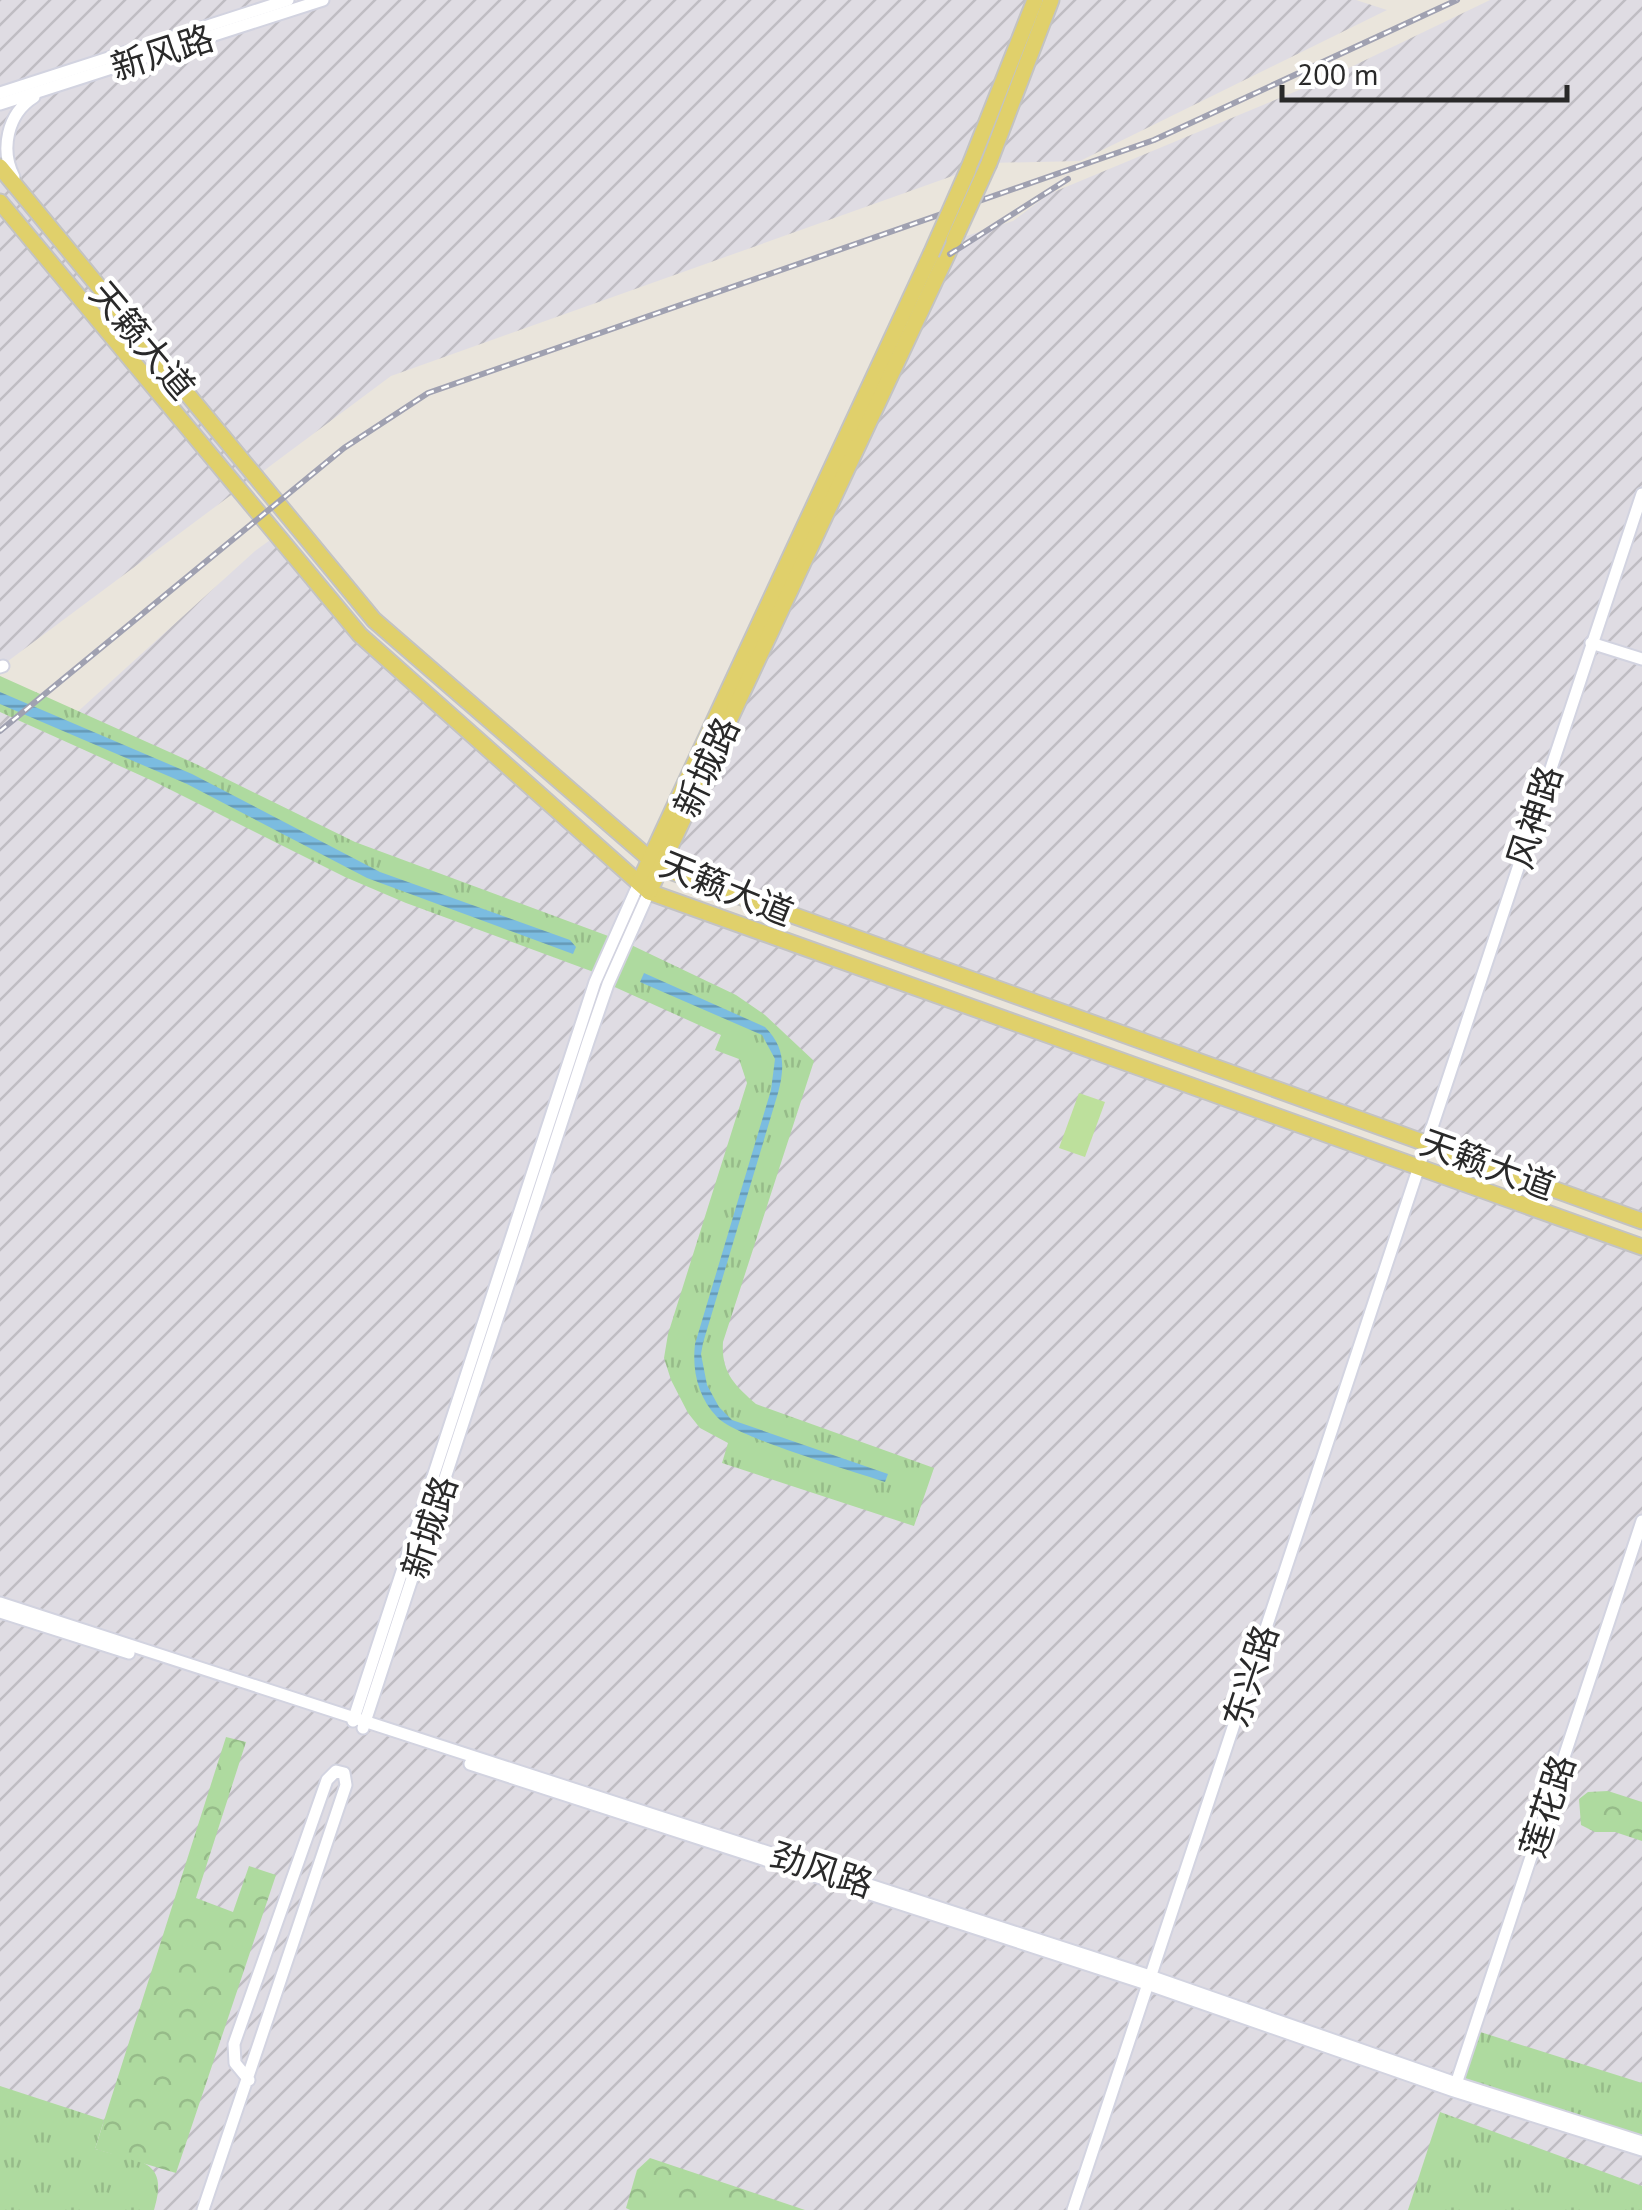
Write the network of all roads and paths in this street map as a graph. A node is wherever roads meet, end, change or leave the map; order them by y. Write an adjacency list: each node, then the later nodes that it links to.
1 (288, 0): 6 (street, 新风路)
2 (324, 0): 5 (street, 新风路)
3 (1035, 0): 14 (main road, 新城路, bridge)
4 (1051, 0): 14 (main road, 新城路, bridge)
5 (46, 90): 7 (street, 新风路); 9 (street)
6 (0, 92)
7 (0, 104)
8 (0, 167): 9 (main road, 天籁大道)
9 (22, 194): 14 (main road, 天籁大道)
10 (0, 202): 15 (main road, 天籁大道)
11 (1642, 494): 12 (street, 风神路)
12 (1592, 643): 13 (street); 16 (street, 风神路)
13 (1642, 659)
14 (654, 863): 15 (main road, 新城路); 16 (main road, 天籁大道)
15 (644, 888): 17 (main road, 天籁大道); 23 (street, 新城路)
16 (1427, 1142): 17 (street, 东兴路); 18 (main road, 天籁大道)
17 (1417, 1165): 19 (main road, 天籁大道); 24 (street, 东兴路)
18 (1642, 1221)
19 (1642, 1247)
20 (1642, 1521): 26 (street, 莲花路)
21 (0, 1603): 23 (street, 劲风路)
22 (0, 1612): 23 (street, 劲风路)
23 (359, 1723): 24 (street, 劲风路)
24 (1148, 1980): 26 (street, 劲风路); 30 (street, 东兴路)
25 (249, 2080): 25 (street); 29 (street)
26 (1455, 2087): 27 (street, 劲风路); 28 (street, 劲风路)
27 (1642, 2142)
28 (1642, 2150)
29 (203, 2210)
30 (1074, 2210)

